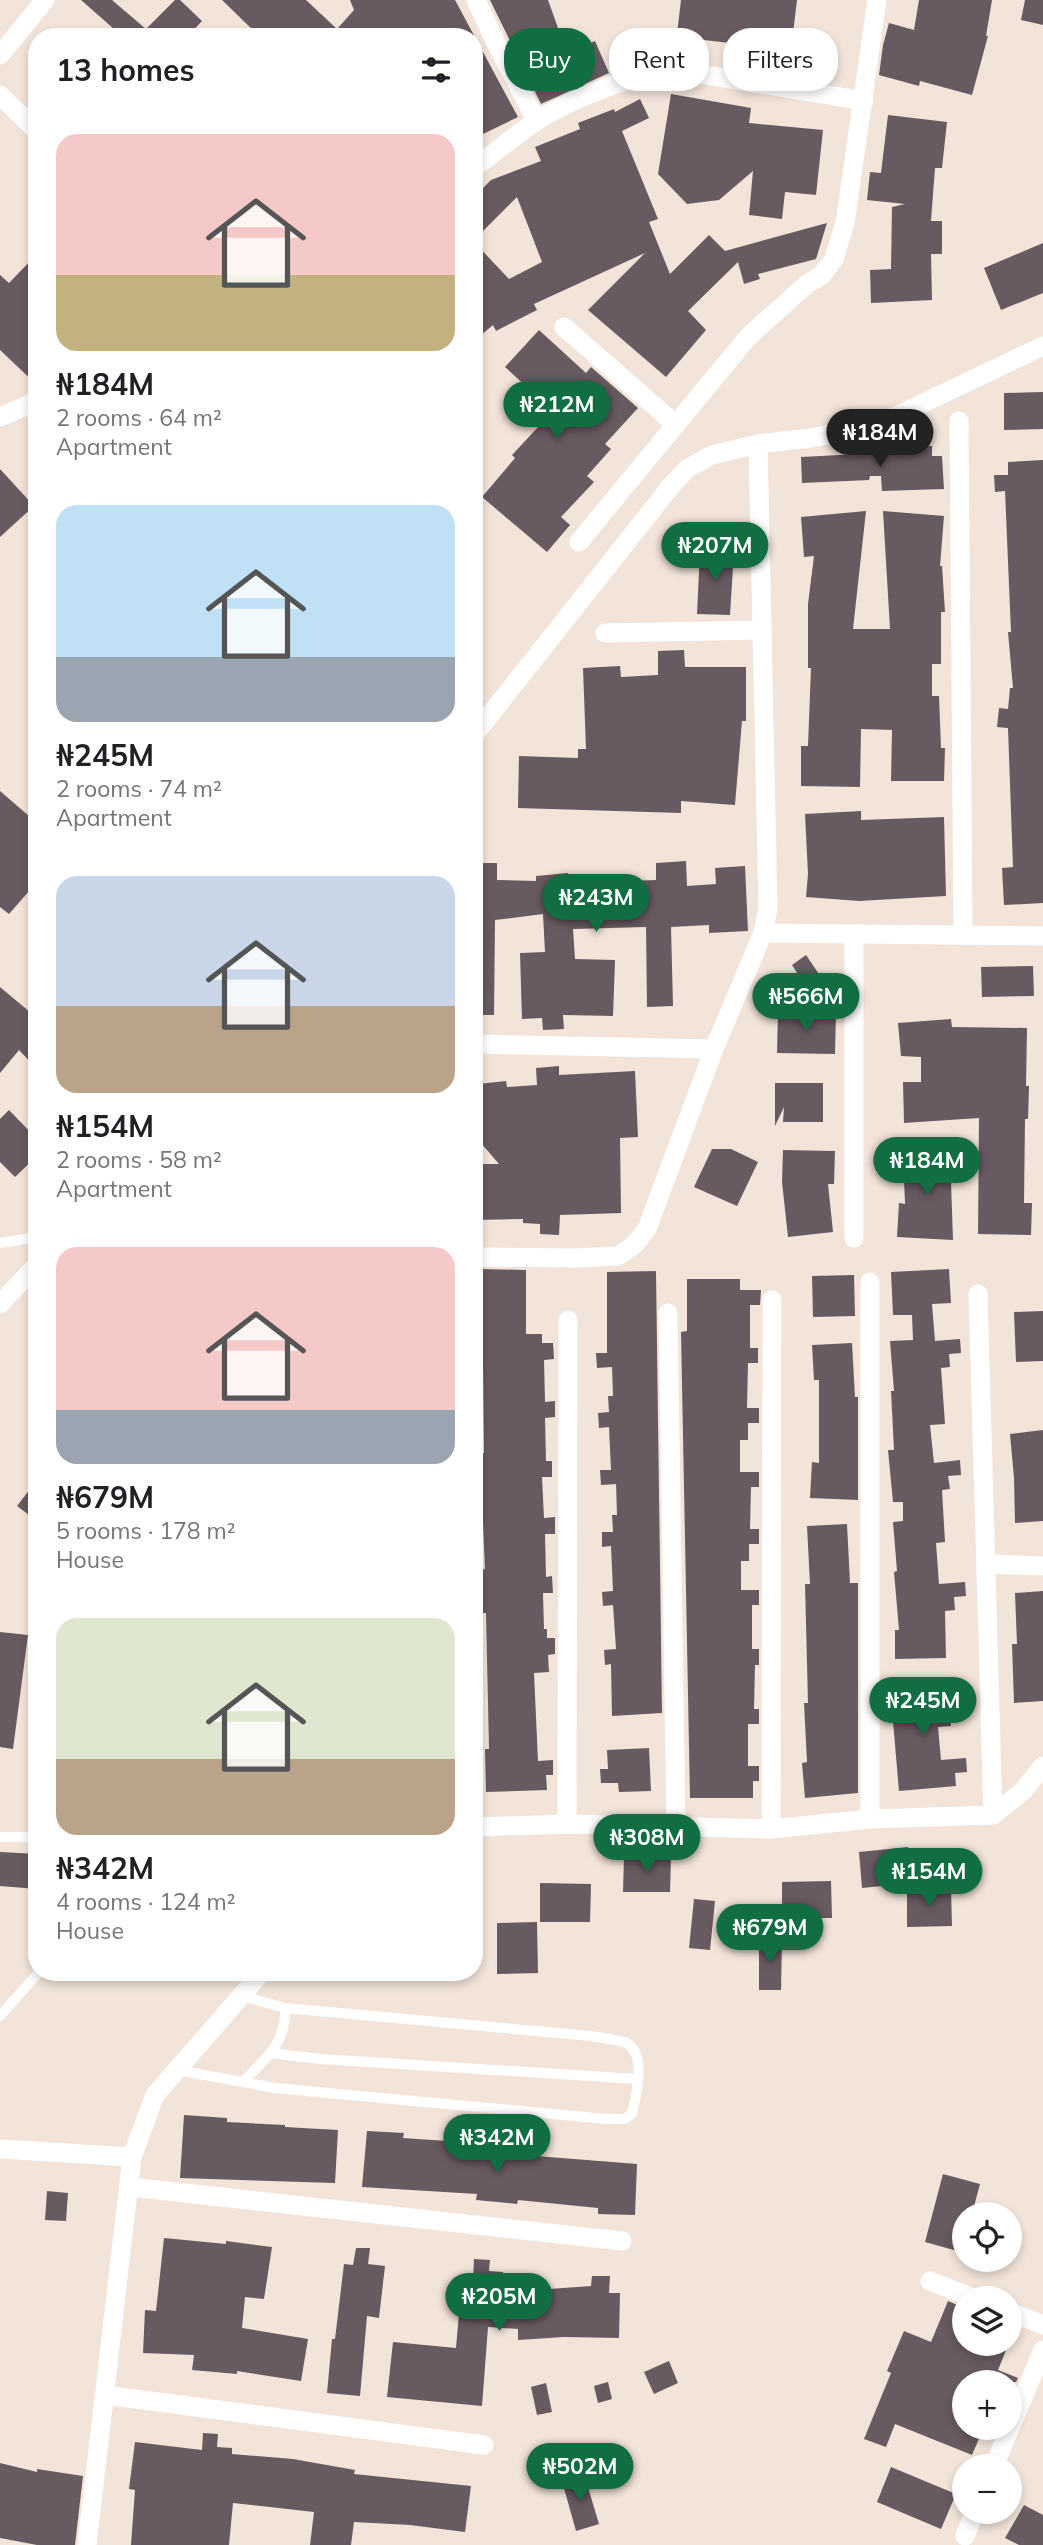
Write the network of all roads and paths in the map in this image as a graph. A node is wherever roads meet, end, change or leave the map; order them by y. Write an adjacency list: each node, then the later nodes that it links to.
1 (46, 0): 4 (street)
2 (476, 0): 7 (street)
3 (877, 0): 6 (street)
4 (0, 55)
5 (0, 95): 8 (street)
6 (864, 101): 7 (street); 15 (street)
7 (536, 120): 9 (street)
8 (28, 122)
9 (483, 161)
10 (564, 327): 15 (street)
11 (1043, 346): 16 (street)
12 (28, 405): 13 (street)
13 (0, 417)
14 (959, 421): 23 (street)
15 (675, 424): 17 (street)
16 (758, 444): 18 (street); 20 (street)
17 (579, 542)
18 (762, 630): 19 (street); 21 (street)
19 (605, 633)
20 (483, 724)
21 (763, 933): 22 (street); 26 (street)
22 (854, 934): 23 (street); 28 (street)
23 (963, 935): 24 (street)
24 (1043, 936)
25 (483, 1044): 26 (street)
26 (714, 1049): 30 (street)
27 (28, 1238): 29 (lane)
28 (854, 1238)
29 (0, 1243)
30 (483, 1257)
31 (28, 1274): 35 (street)
32 (870, 1282): 42 (street)
33 (978, 1294): 38 (street)
34 (772, 1300): 46 (street)
35 (0, 1304)
36 (668, 1313): 44 (street)
37 (568, 1320): 43 (street)
38 (986, 1563): 39 (street); 41 (street)
39 (1043, 1566)
40 (1043, 1766): 41 (street)
41 (993, 1815): 42 (street)
42 (870, 1819): 46 (street)
43 (567, 1824): 44 (street); 45 (street)
44 (676, 1826): 46 (street)
45 (483, 1827)
46 (771, 1829)
47 (0, 1837): 48 (lane)
48 (28, 1837)
49 (30, 1981): 53 (lane)
50 (254, 1981): 51 (street)
51 (242, 1996): 52 (lane); 55 (street)
52 (285, 2008): 54 (lane); 56 (lane)
53 (0, 2017)
54 (270, 2053): 56 (lane); 57 (lane)
55 (176, 2069): 57 (lane); 59 (street)
56 (637, 2079): 57 (lane)
57 (243, 2082)
58 (0, 2149): 59 (street)
59 (132, 2158): 60 (street)
60 (130, 2187): 61 (street); 67 (street)
61 (622, 2241)
62 (930, 2281): 63 (street)
63 (952, 2290)
64 (1022, 2317): 65 (street)
65 (1043, 2325)
66 (1043, 2350): 69 (street)
67 (105, 2395): 68 (street); 72 (street)
68 (484, 2445)
69 (999, 2454)
70 (970, 2524): 71 (street)
71 (965, 2536)
72 (87, 2545)

